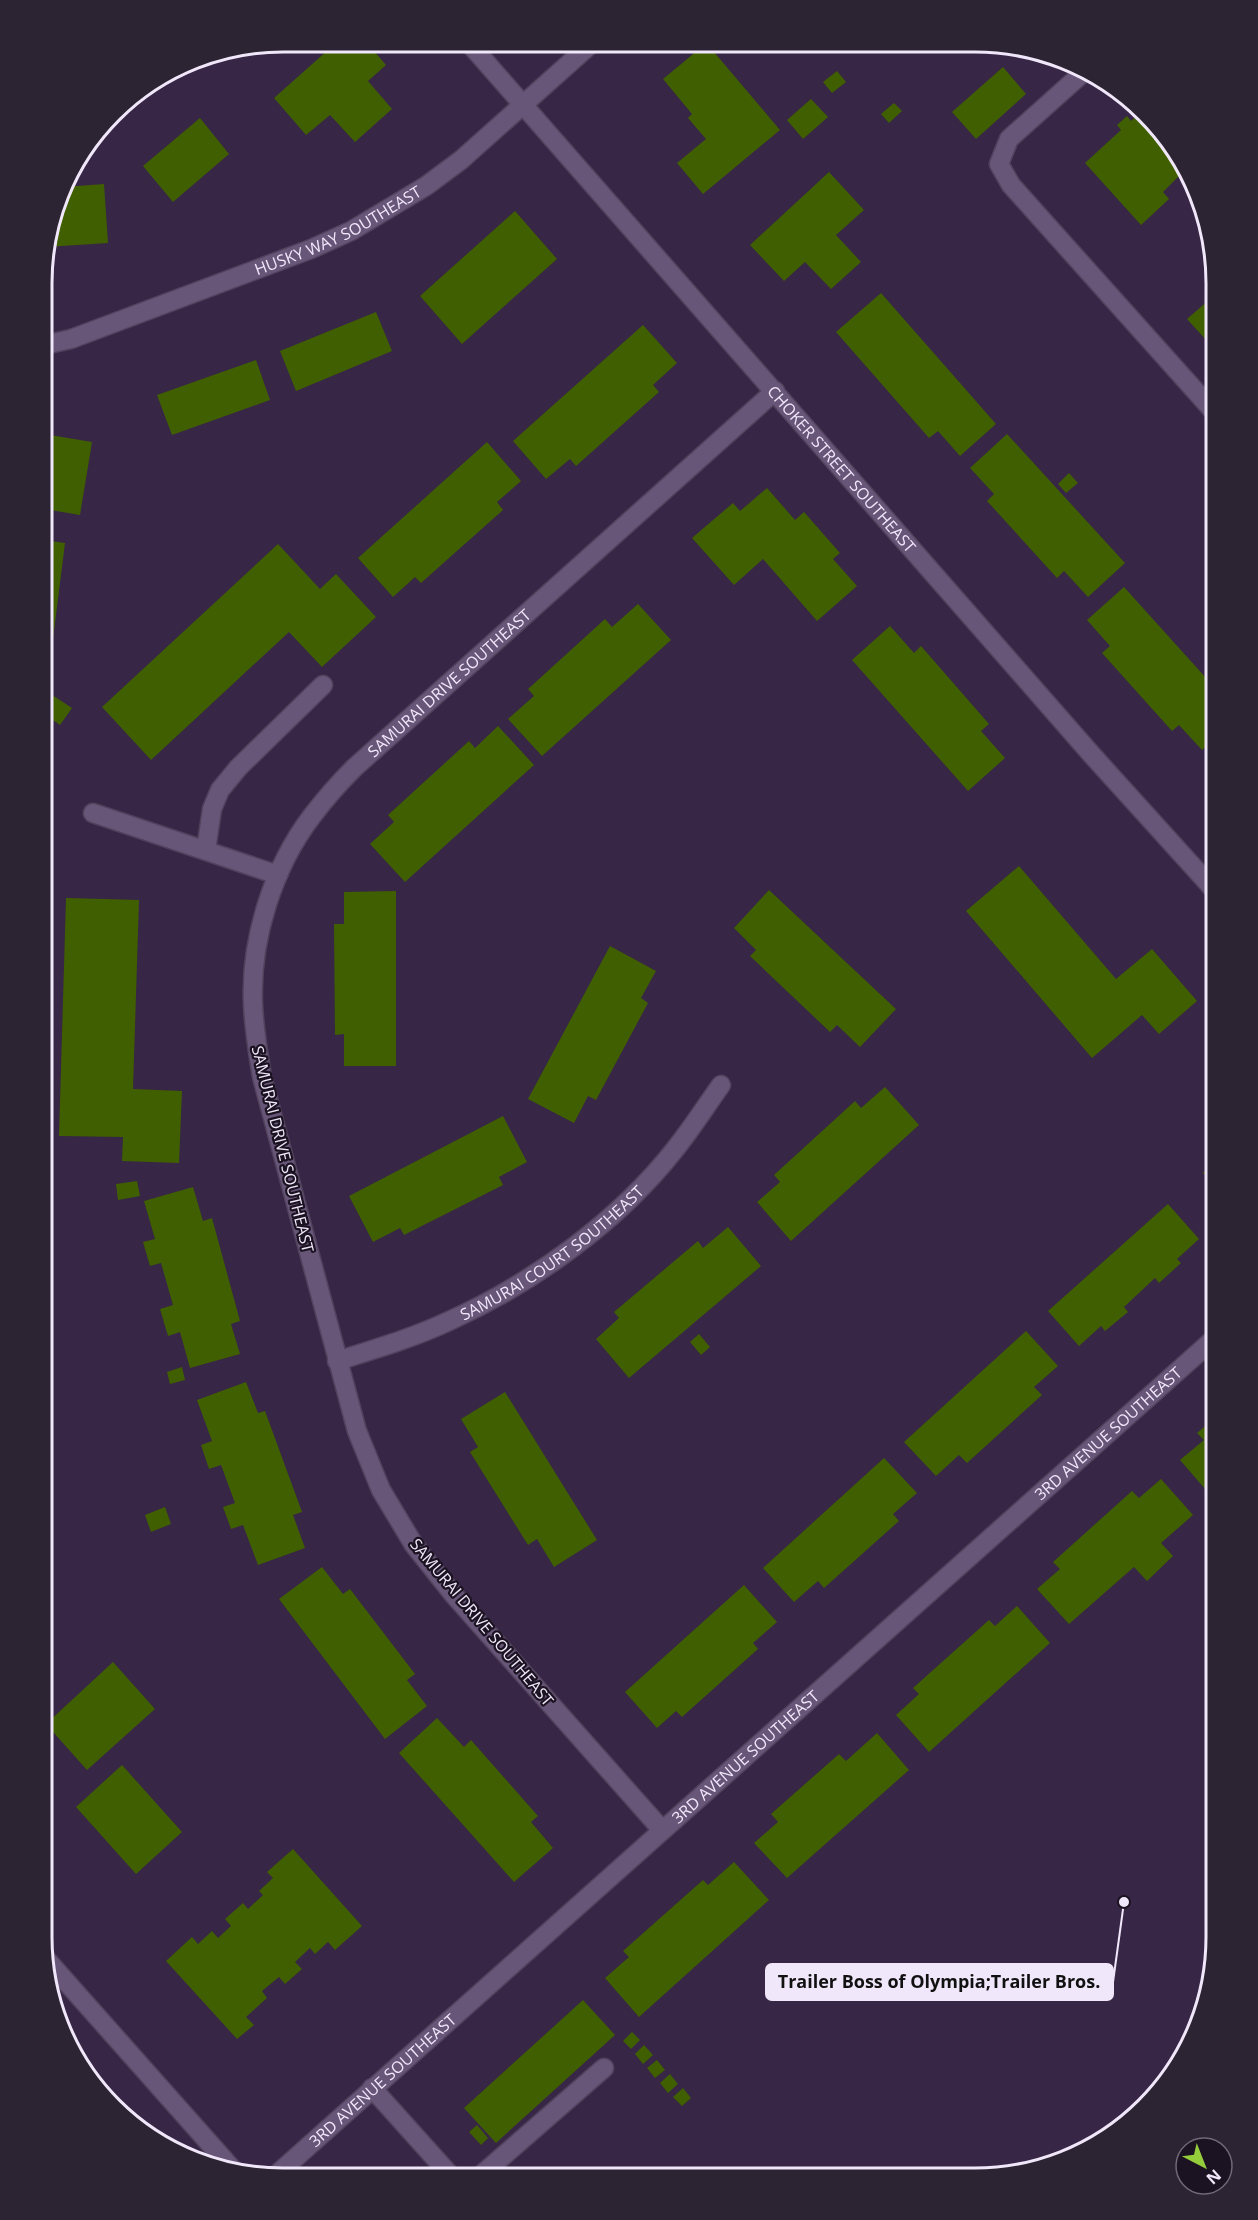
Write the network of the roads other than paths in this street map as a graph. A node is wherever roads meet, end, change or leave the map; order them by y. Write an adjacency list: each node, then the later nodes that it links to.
1 (477, 52): 4 (street, CHOKER STREET SOUTHEAST)
2 (582, 52): 4 (street, HUSKY WAY SOUTHEAST)
3 (1078, 77): 7 (street)
4 (524, 104): 5 (street, HUSKY WAY SOUTHEAST); 6 (street, CHOKER STREET SOUTHEAST)
5 (52, 343)
6 (775, 391): 11 (street, SAMURAI DRIVE SOUTHEAST); 12 (street, CHOKER STREET SOUTHEAST)
7 (1206, 403)
8 (323, 685): 10 (street)
9 (93, 813): 10 (street)
10 (206, 850): 11 (street)
11 (278, 875): 15 (street, SAMURAI DRIVE SOUTHEAST)
12 (1206, 881)
13 (721, 1085): 15 (street, SAMURAI COURT SOUTHEAST)
14 (1206, 1346): 16 (street, 3RD AVENUE SOUTHEAST)
15 (337, 1361): 16 (street, SAMURAI DRIVE SOUTHEAST)
16 (662, 1830): 19 (street, 3RD AVENUE SOUTHEAST)
17 (54, 1968): 20 (street)
18 (604, 2068): 23 (street)
19 (372, 2088): 21 (street, 3RD AVENUE SOUTHEAST); 22 (street)
20 (225, 2160)
21 (283, 2168)
22 (443, 2168)
23 (488, 2168)

